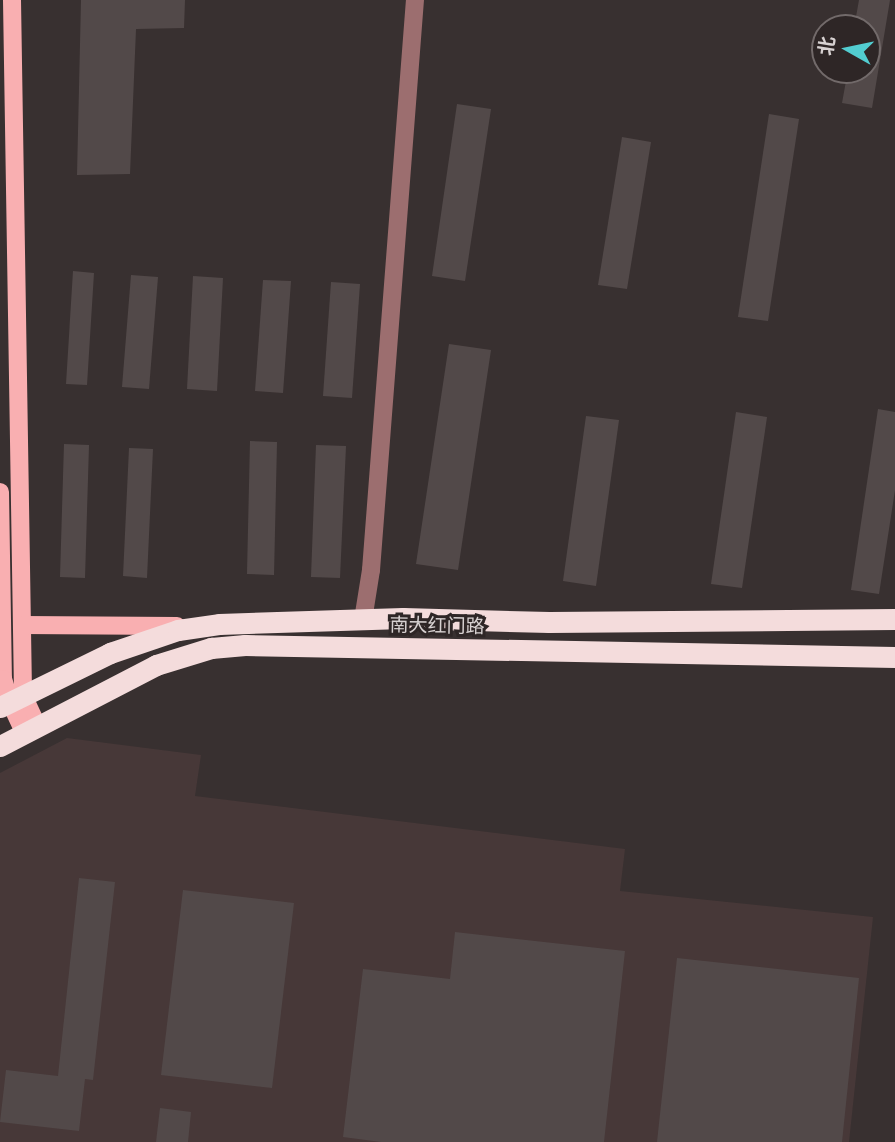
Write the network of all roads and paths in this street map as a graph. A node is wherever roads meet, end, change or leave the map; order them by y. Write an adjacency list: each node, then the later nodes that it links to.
1 (12, 0): 7 (main road)
2 (415, 0): 5 (street)
3 (0, 492): 9 (main road)
4 (895, 619): 5 (highway, 南大红门路)
5 (363, 620): 6 (highway, 南大红门路)
6 (219, 624): 7 (main road); 9 (highway, 南大红门路)
7 (22, 625): 9 (main road)
8 (895, 657): 10 (highway, 南大红门路)
9 (11, 701): 10 (main road)
10 (32, 730): 11 (highway, 南大红门路)
11 (0, 746)

